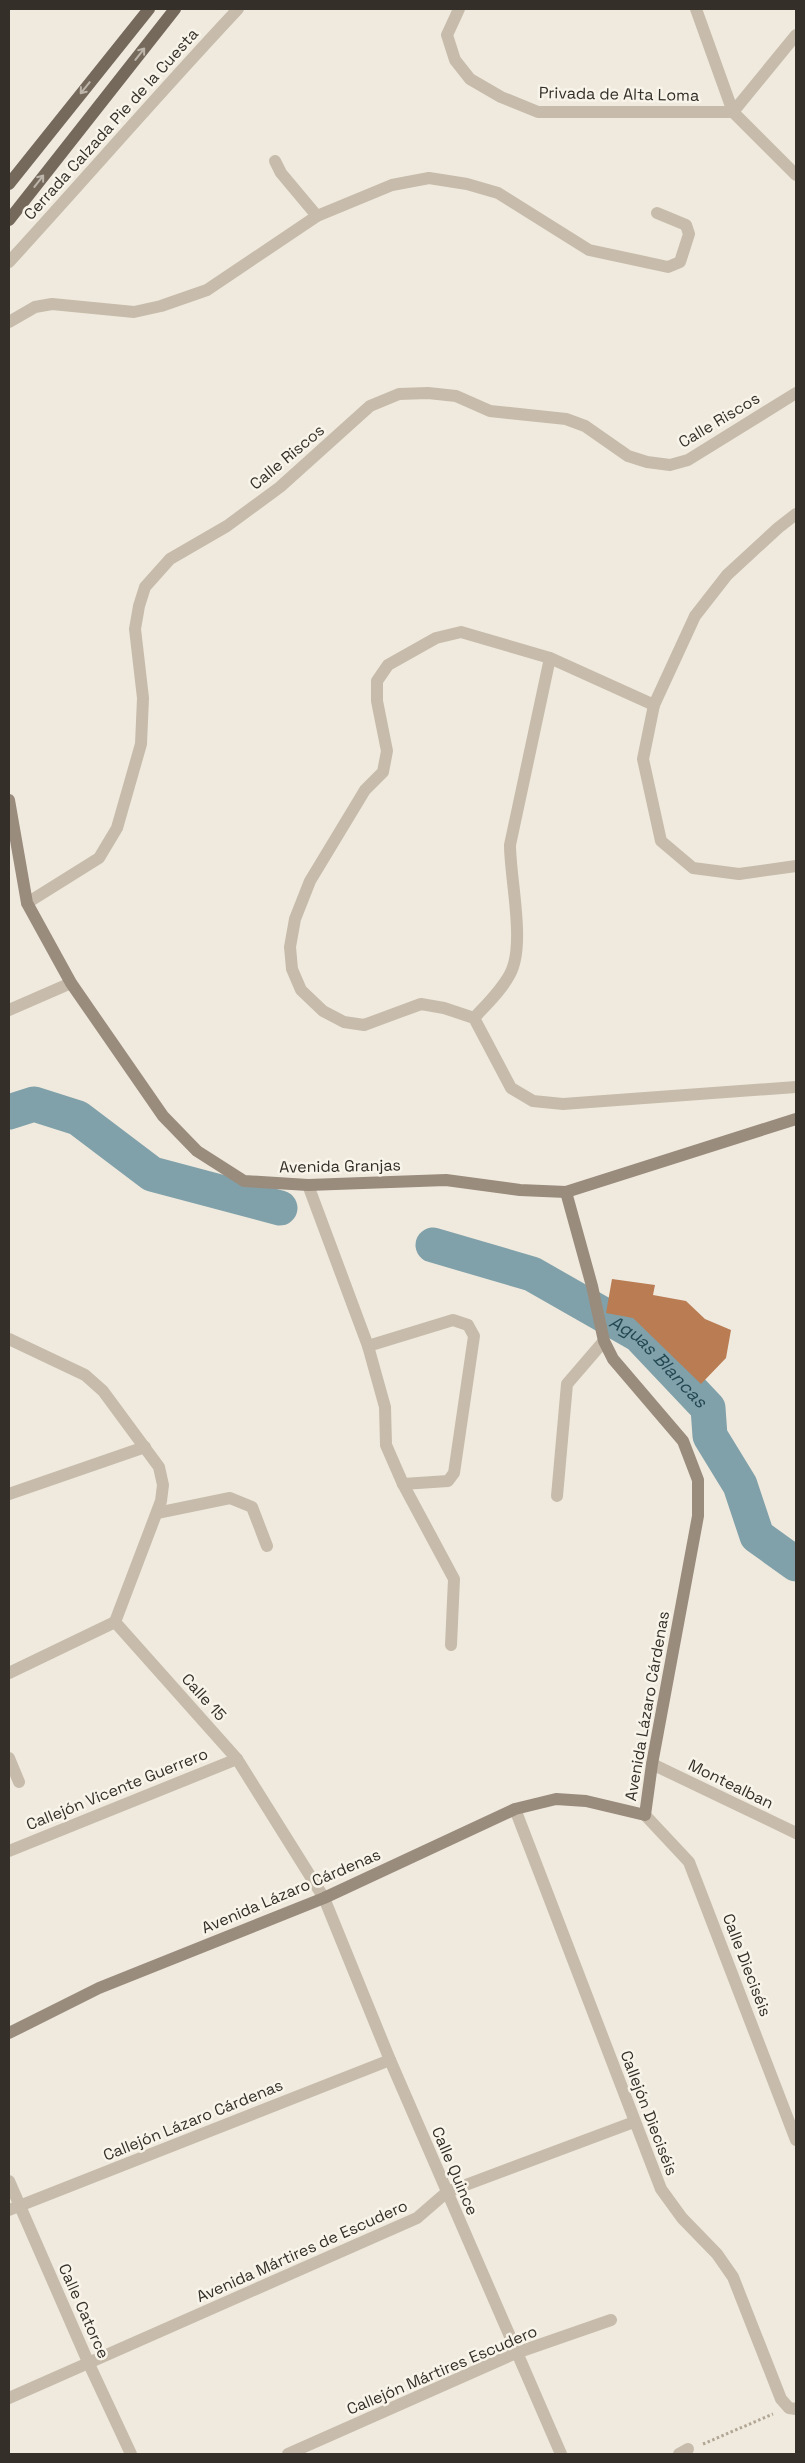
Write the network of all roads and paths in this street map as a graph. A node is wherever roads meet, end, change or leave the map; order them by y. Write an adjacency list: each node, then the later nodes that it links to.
1 (149, 9): 10 (main road, one-way to 10)
2 (175, 9): 13 (main road, one-way to 2)
3 (238, 9): 14 (street, Cerrada Calzada Pie de la Cuesta)
4 (459, 9): 7 (street, Privada de Alta Loma)
5 (696, 9): 7 (street, Privada de Alta Loma)
6 (796, 35): 7 (street)
7 (733, 112): 9 (street, Privada de Alta Loma)
8 (274, 161): 12 (street)
9 (796, 175)
10 (9, 184)
11 (657, 213): 12 (street)
12 (317, 216): 15 (street)
13 (9, 220)
14 (9, 262)
15 (9, 322)
16 (796, 393): 22 (street, Calle Riscos)
17 (796, 514): 19 (street)
18 (550, 658): 19 (street); 25 (street); 25 (street)
19 (654, 705): 21 (street)
20 (9, 800): 22 (main road, Avenida Granjas)
21 (796, 866)
22 (27, 903): 23 (main road, Avenida Granjas)
23 (71, 983): 24 (street); 28 (main road, Avenida Granjas)
24 (9, 1010)
25 (474, 1018): 26 (street)
26 (796, 1087)
27 (796, 1119): 29 (main road, Avenida Granjas)
28 (308, 1185): 29 (main road, Avenida Granjas); 32 (street)
29 (566, 1192): 31 (main road, Avenida Lázaro Cárdenas)
30 (9, 1339): 33 (street)
31 (604, 1341): 36 (street); 44 (main road, Avenida Lázaro Cárdenas)
32 (368, 1346): 34 (street); 34 (street)
33 (146, 1447): 35 (street); 37 (street)
34 (403, 1484): 40 (street)
35 (9, 1494)
36 (557, 1496)
37 (157, 1513): 38 (street); 39 (street)
38 (267, 1546)
39 (115, 1622): 41 (street); 43 (street, Calle 15)
40 (451, 1645)
41 (9, 1674)
42 (9, 1758): 45 (street)
43 (237, 1759): 49 (street, Callejón Vicente Guerrero); 50 (street, Calle 15)
44 (652, 1764): 47 (main road, Avenida Lázaro Cárdenas); 48 (street, Montealban)
45 (19, 1782)
46 (516, 1809): 47 (main road, Avenida Lázaro Cárdenas); 50 (main road, Avenida Lázaro Cárdenas); 53 (street, Callejón Dieciséis)
47 (645, 1816): 54 (street, Calle Dieciséis)
48 (796, 1834)
49 (9, 1851)
50 (324, 1898): 51 (main road, Avenida Lázaro Cárdenas); 52 (street, Calle Quince)
51 (9, 2033)
52 (390, 2060): 56 (street, Calle Quince); 57 (street, Callejón Lázaro Cárdenas)
53 (634, 2122): 56 (street, Avenida Mártires de Escudero); 62 (street, Callejón Dieciséis)
54 (796, 2140)
55 (9, 2180): 57 (street, Calle Catorce)
56 (447, 2192): 59 (street, Calle Quince); 60 (street, Avenida Mártires de Escudero)
57 (14, 2208): 60 (street, Calle Catorce)
58 (611, 2320): 59 (street, Callejón Mártires Escudero)
59 (516, 2353): 65 (street, Callejón Mártires Escudero); 66 (street, Calle Quince)
60 (89, 2364): 61 (street, Avenida Mártires de Escudero); 64 (street, Calle Catorce)
61 (9, 2398)
62 (792, 2408): 63 (path)
63 (684, 2452)
64 (131, 2454)
65 (288, 2454)
66 (561, 2454)

